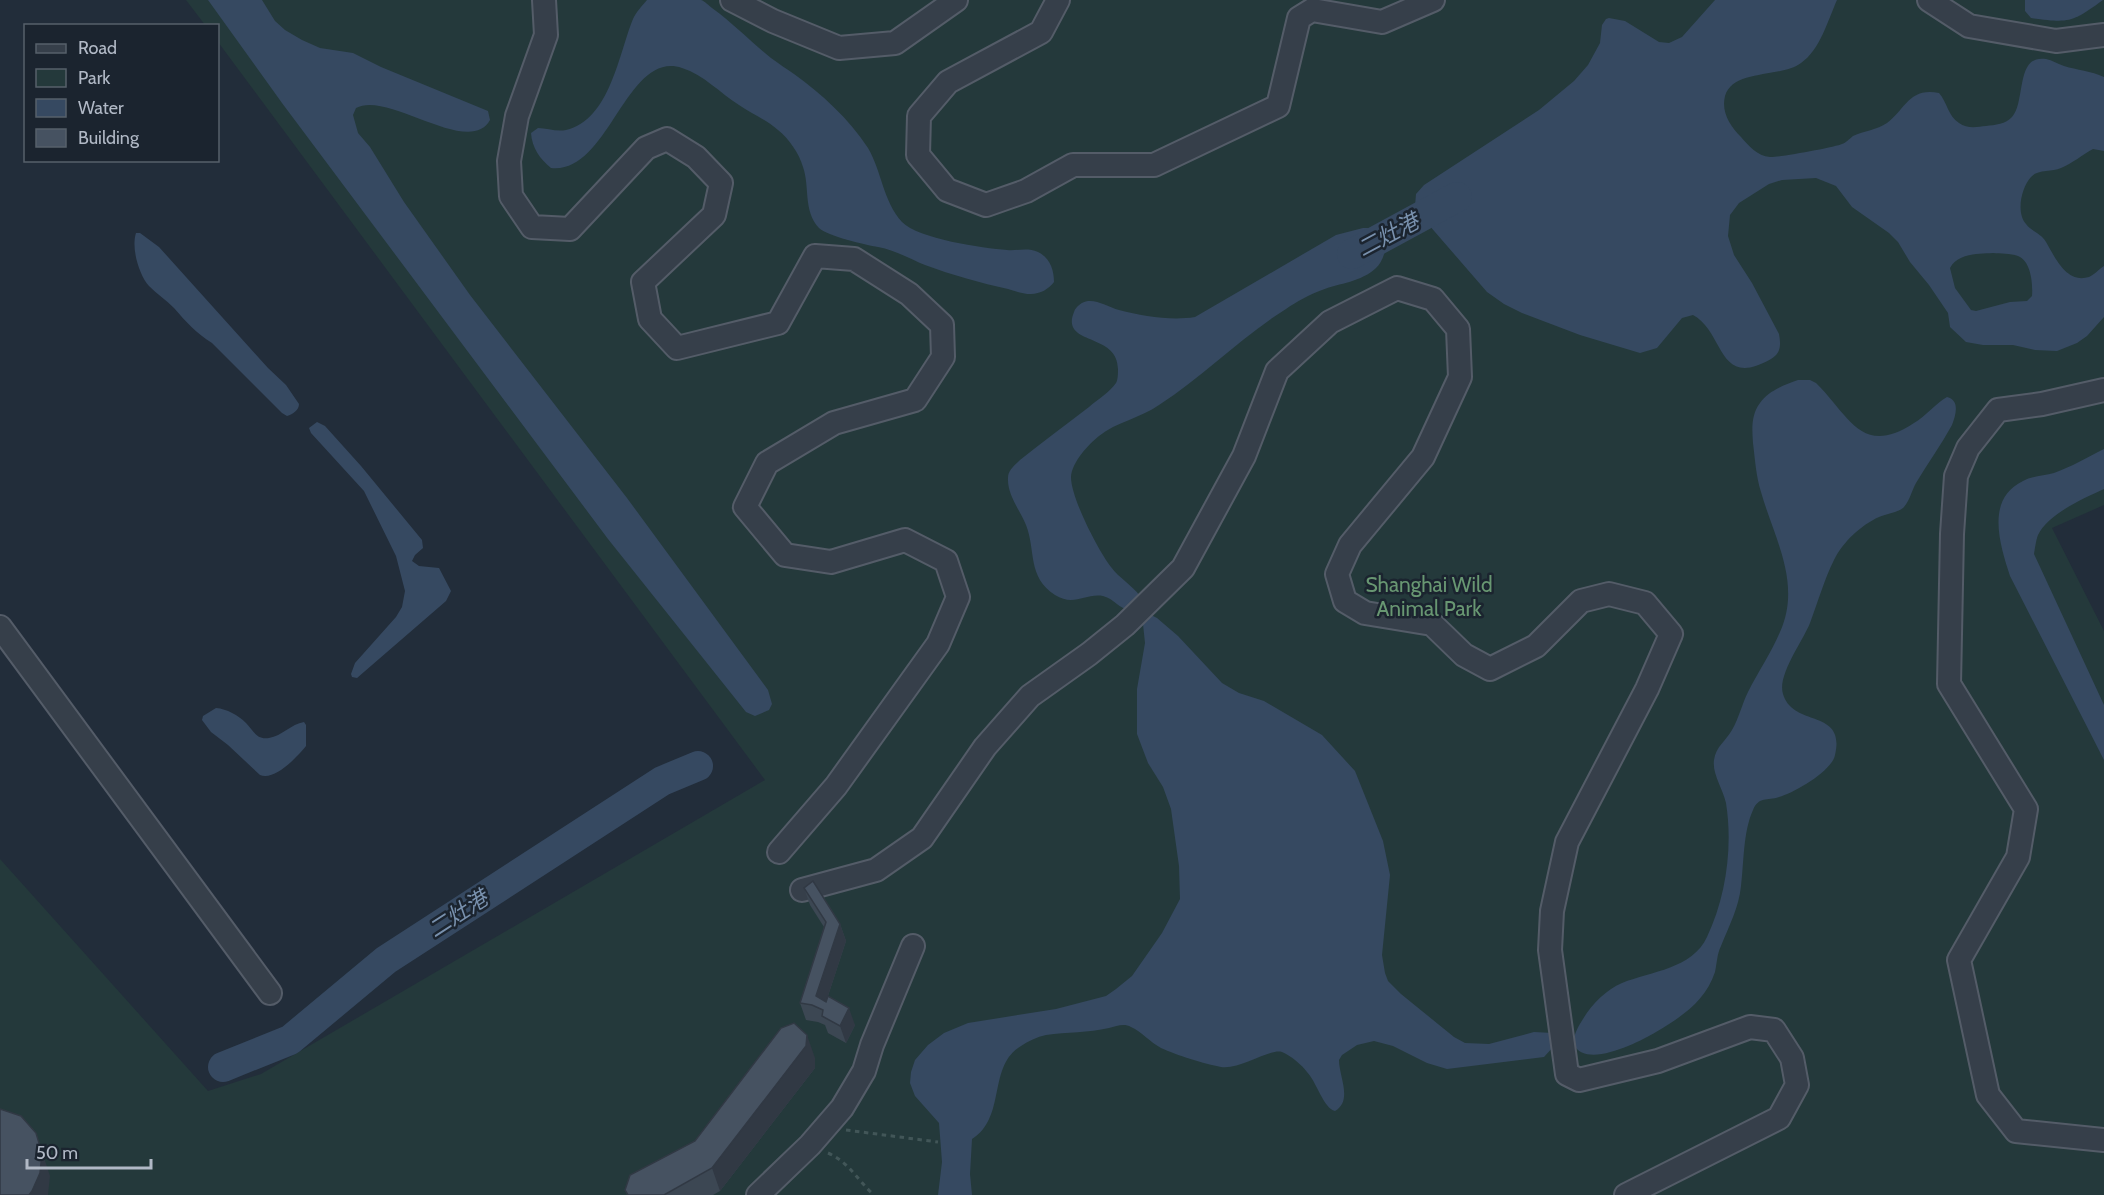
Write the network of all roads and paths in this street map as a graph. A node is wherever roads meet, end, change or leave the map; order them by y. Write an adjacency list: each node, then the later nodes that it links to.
1 (544, 0): 10 (street)
2 (732, 0): 3 (street)
3 (956, 0)
4 (1058, 0): 5 (street)
5 (1433, 0)
6 (1929, 0): 7 (street)
7 (2104, 35)
8 (2104, 390): 15 (street)
9 (0, 627): 13 (street)
10 (779, 852)
11 (802, 890): 20 (street)
12 (913, 946): 14 (street)
13 (270, 993)
14 (827, 1126): 16 (path); 17 (street)
15 (2104, 1140)
16 (938, 1142)
17 (810, 1145): 18 (street); 19 (path)
18 (758, 1195)
19 (874, 1195)
20 (1626, 1195)

